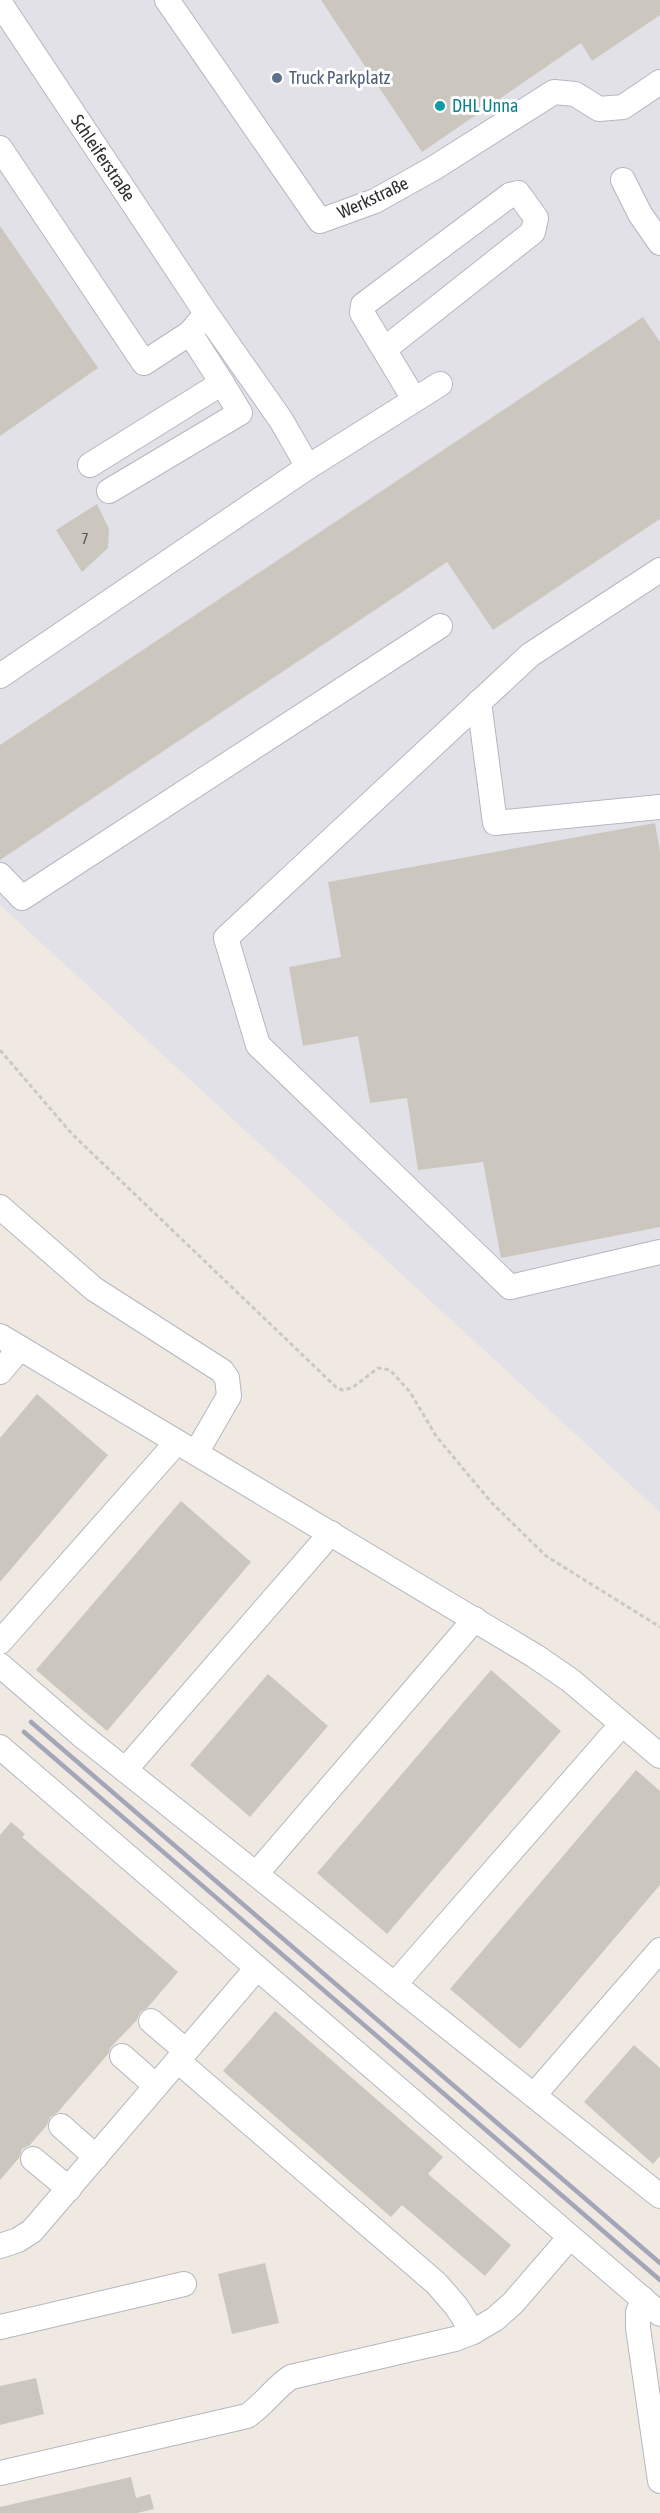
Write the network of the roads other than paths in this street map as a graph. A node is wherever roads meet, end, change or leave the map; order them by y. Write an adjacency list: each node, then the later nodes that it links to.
1 (167, 0): 3 (street, Werkstraße)
2 (0, 3): 7 (street, Schleiferstraße)
3 (660, 82)
4 (0, 148): 8 (street)
5 (623, 180): 6 (street)
6 (660, 243)
7 (206, 313): 8 (street); 14 (street, Schleiferstraße)
8 (190, 333): 10 (street)
9 (382, 346): 9 (street); 12 (street)
10 (222, 383): 13 (street); 15 (street)
11 (440, 384): 12 (street)
12 (414, 399): 14 (street)
13 (90, 465)
14 (308, 467): 18 (street)
15 (109, 491)
16 (660, 570): 19 (street)
17 (440, 626): 21 (street)
18 (3, 667)
19 (479, 702): 20 (street); 23 (street)
20 (660, 807)
21 (0, 875)
22 (0, 1207): 26 (street)
23 (660, 1252)
24 (10, 1342): 25 (street); 26 (street)
25 (0, 1372)
26 (187, 1447): 27 (street); 29 (street)
27 (331, 1533): 28 (street); 34 (street)
28 (475, 1619): 31 (street); 35 (street)
29 (0, 1642)
30 (0, 1665): 34 (street)
31 (622, 1724): 32 (street); 38 (street)
32 (660, 1756)
33 (5, 1761): 37 (street)
34 (125, 1770): 35 (street)
35 (256, 1874): 38 (street)
36 (660, 1950): 43 (street)
37 (257, 1968): 41 (street); 49 (street)
38 (395, 1984): 43 (street)
39 (150, 2021): 41 (street)
40 (122, 2056): 42 (street)
41 (182, 2056): 42 (street); 54 (street)
42 (156, 2086): 45 (street)
43 (534, 2095): 48 (street)
44 (61, 2126): 45 (street)
45 (96, 2157): 47 (street)
46 (33, 2159): 47 (street)
47 (69, 2189): 50 (street)
48 (660, 2196)
49 (570, 2237): 52 (street); 54 (street)
50 (0, 2246)
51 (184, 2284): 53 (street)
52 (652, 2306): 56 (street)
53 (0, 2327)
54 (473, 2331): 55 (street)
55 (0, 2473)
56 (660, 2481)

